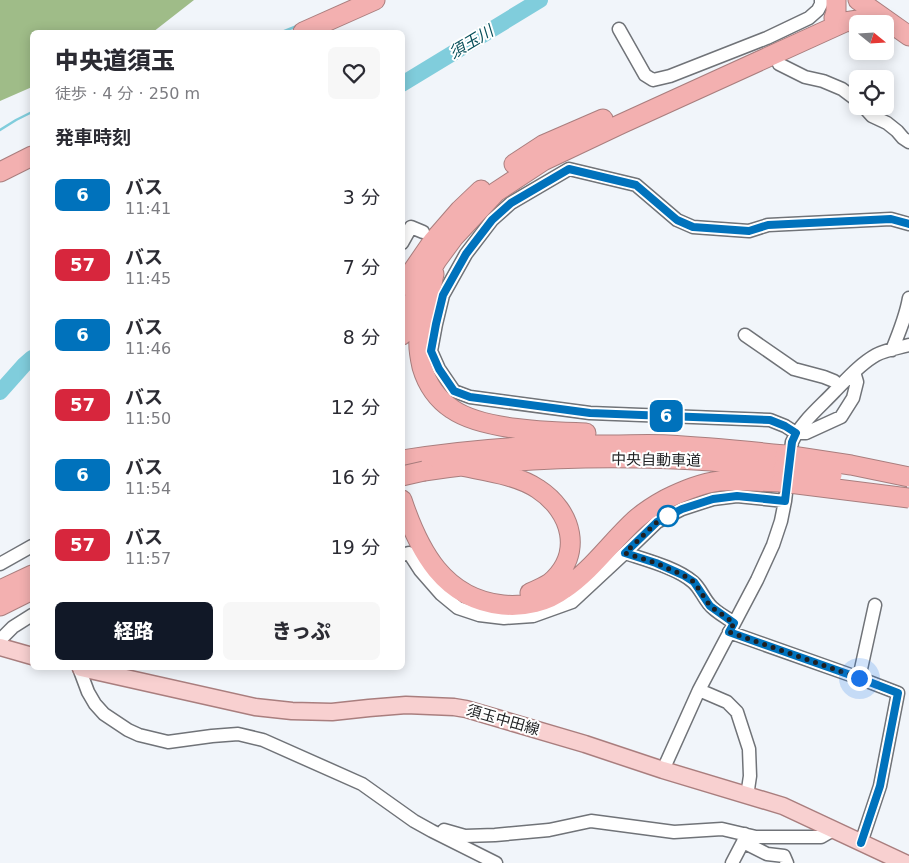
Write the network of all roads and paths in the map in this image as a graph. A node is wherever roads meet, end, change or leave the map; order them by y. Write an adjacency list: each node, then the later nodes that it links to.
1 (375, 0): 6 (highway)
2 (821, 0): 7 (street)
3 (845, 9): 4 (highway); 12 (highway)
4 (863, 15)
5 (894, 28): 8 (highway)
6 (308, 30)
7 (619, 30)
8 (909, 36)
9 (779, 64): 10 (street)
10 (849, 95)
11 (871, 115): 13 (street)
12 (619, 118): 19 (highway); 20 (highway)
13 (909, 142)
14 (30, 157): 15 (highway)
15 (0, 172)
16 (909, 224): 28 (street)
17 (423, 232): 18 (street)
18 (405, 238)
19 (437, 260): 22 (highway); 29 (highway)
20 (406, 280)
21 (909, 298): 25 (street)
22 (405, 326)
23 (745, 335): 27 (street)
24 (909, 345): 25 (street)
25 (892, 350): 26 (street)
26 (854, 372): 27 (street); 28 (street)
27 (840, 386): 28 (street)
28 (796, 433): 38 (street)
29 (666, 445): 30 (highway, 中央自動車道); 32 (highway, 中央自動車道)
30 (416, 463): 31 (highway, 中央自動車道); 33 (highway, 中央自動車道, bridge)
31 (462, 466): 32 (highway, 中央自動車道); 34 (highway)
32 (783, 469): 35 (highway, 中央自動車道, bridge); 36 (highway, 中央自動車道, bridge); 37 (highway, bridge); 39 (highway)
33 (405, 473)
34 (405, 476)
35 (909, 476)
36 (909, 489)
37 (909, 498)
38 (785, 501): 41 (street); 50 (street)
39 (405, 508)
40 (30, 547): 43 (street)
41 (625, 553): 42 (street); 50 (street)
42 (405, 554)
43 (0, 564)
44 (30, 574): 45 (highway)
45 (3, 588)
46 (30, 591): 48 (highway)
47 (875, 605): 56 (street)
48 (0, 606)
49 (30, 616): 51 (street)
50 (731, 628): 56 (street); 57 (street)
51 (0, 640)
52 (0, 647): 53 (main road)
53 (30, 655)
54 (81, 670): 61 (street)
55 (89, 670): 58 (main road, 須玉中田線)
56 (859, 678): 63 (street)
57 (699, 690): 58 (street); 59 (street)
58 (663, 770): 59 (main road, 須玉中田線)
59 (747, 796): 60 (main road, 須玉中田線)
60 (833, 830): 62 (street); 63 (main road, 須玉中田線)
61 (432, 831): 62 (street); 64 (street)
62 (744, 838): 65 (street); 66 (street)
63 (861, 843): 67 (main road, 須玉中田線)
64 (496, 863)
65 (732, 863)
66 (787, 863)
67 (905, 863)

